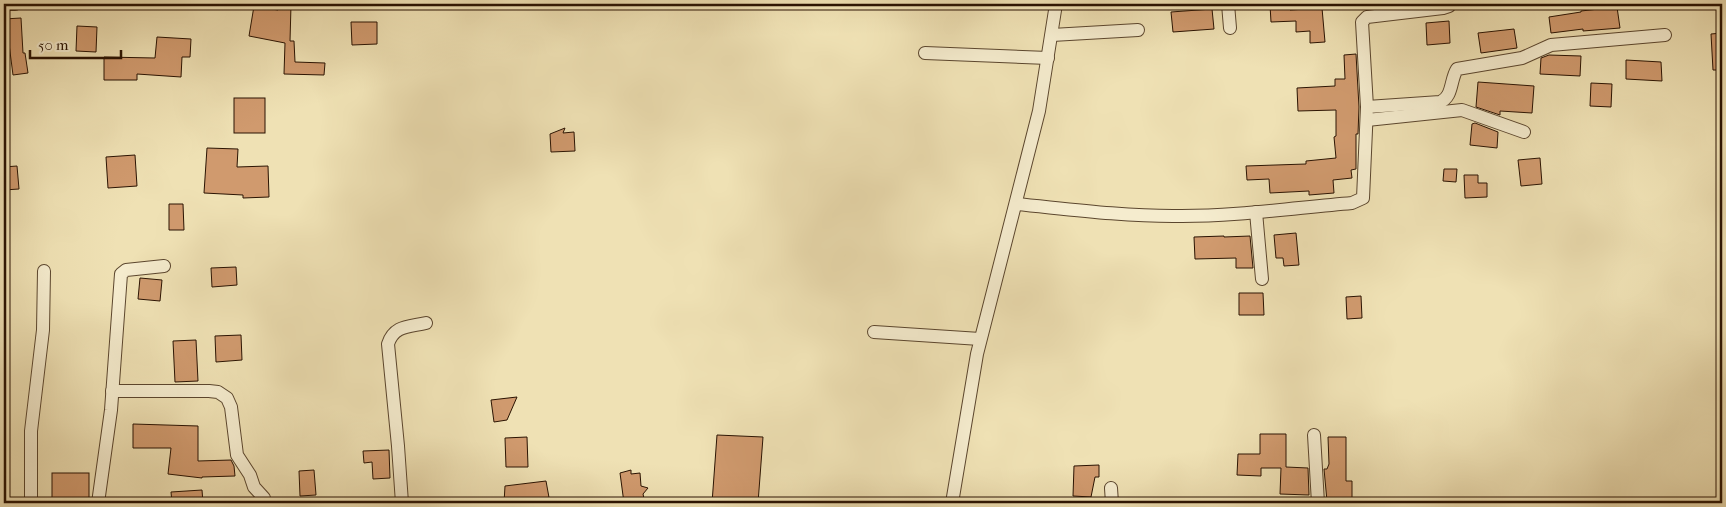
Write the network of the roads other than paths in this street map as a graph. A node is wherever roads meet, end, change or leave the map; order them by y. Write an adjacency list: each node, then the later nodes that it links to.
1 (4, 4): 2 (street)
2 (15, 4)
3 (1056, 4): 8 (street)
4 (1228, 4): 6 (street)
5 (1449, 4): 12 (street)
6 (1230, 28)
7 (1138, 30): 8 (street)
8 (1052, 36): 11 (street)
9 (1665, 36): 12 (street)
10 (925, 53): 11 (street)
11 (1048, 58): 14 (street)
12 (1367, 113): 13 (street); 15 (street)
13 (1524, 132)
14 (1016, 204): 15 (street); 21 (street)
15 (1256, 212): 18 (street)
16 (164, 266): 22 (street)
17 (44, 271): 26 (street)
18 (1262, 278)
19 (426, 322): 28 (street)
20 (874, 332): 21 (street)
21 (980, 339): 29 (street)
22 (112, 390): 25 (street); 27 (street)
23 (1314, 435): 31 (street)
24 (1111, 488): 30 (street)
25 (264, 498)
26 (31, 503)
27 (98, 503)
28 (402, 503)
29 (952, 503)
30 (1112, 503)
31 (1318, 503)

